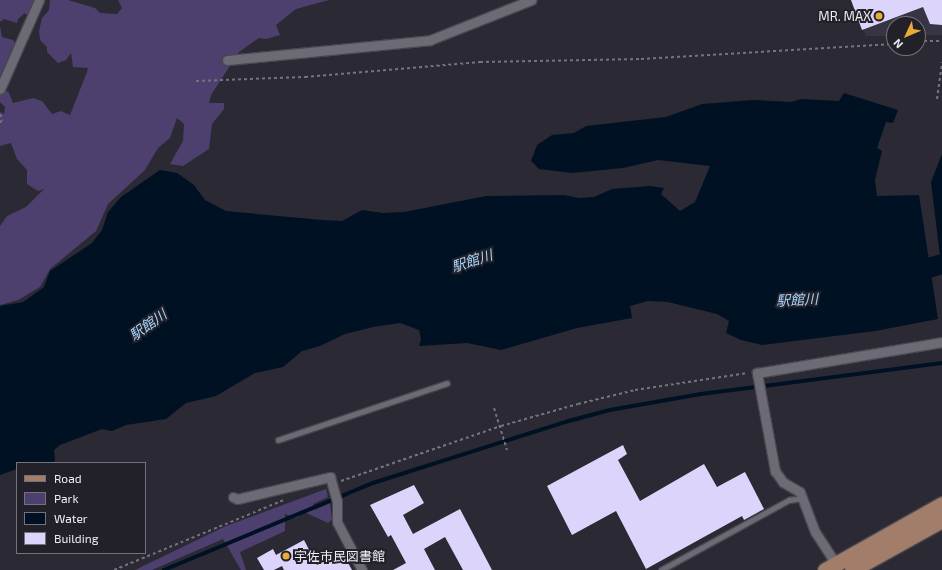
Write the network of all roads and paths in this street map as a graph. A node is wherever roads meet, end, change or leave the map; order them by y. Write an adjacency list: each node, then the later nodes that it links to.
1 (39, 0): 9 (street)
2 (531, 0): 6 (street)
3 (926, 41): 4 (path)
4 (942, 41)
5 (886, 44): 8 (path)
6 (227, 60)
7 (942, 62): 10 (path)
8 (196, 81)
9 (0, 89)
10 (937, 100)
11 (0, 114): 12 (path)
12 (0, 123)
13 (942, 342): 14 (street)
14 (757, 373): 17 (path); 23 (street)
15 (447, 383): 18 (lane)
16 (494, 408): 17 (path)
17 (501, 426): 19 (path); 20 (path)
18 (278, 440)
19 (507, 450)
20 (332, 484): 21 (street); 28 (street)
21 (234, 497)
22 (288, 498): 27 (path)
23 (803, 498): 26 (street); 29 (lane)
24 (942, 504): 26 (main road)
25 (942, 520): 30 (main road)
26 (830, 567)
27 (114, 570)
28 (362, 570)
29 (661, 570)
30 (852, 570)

